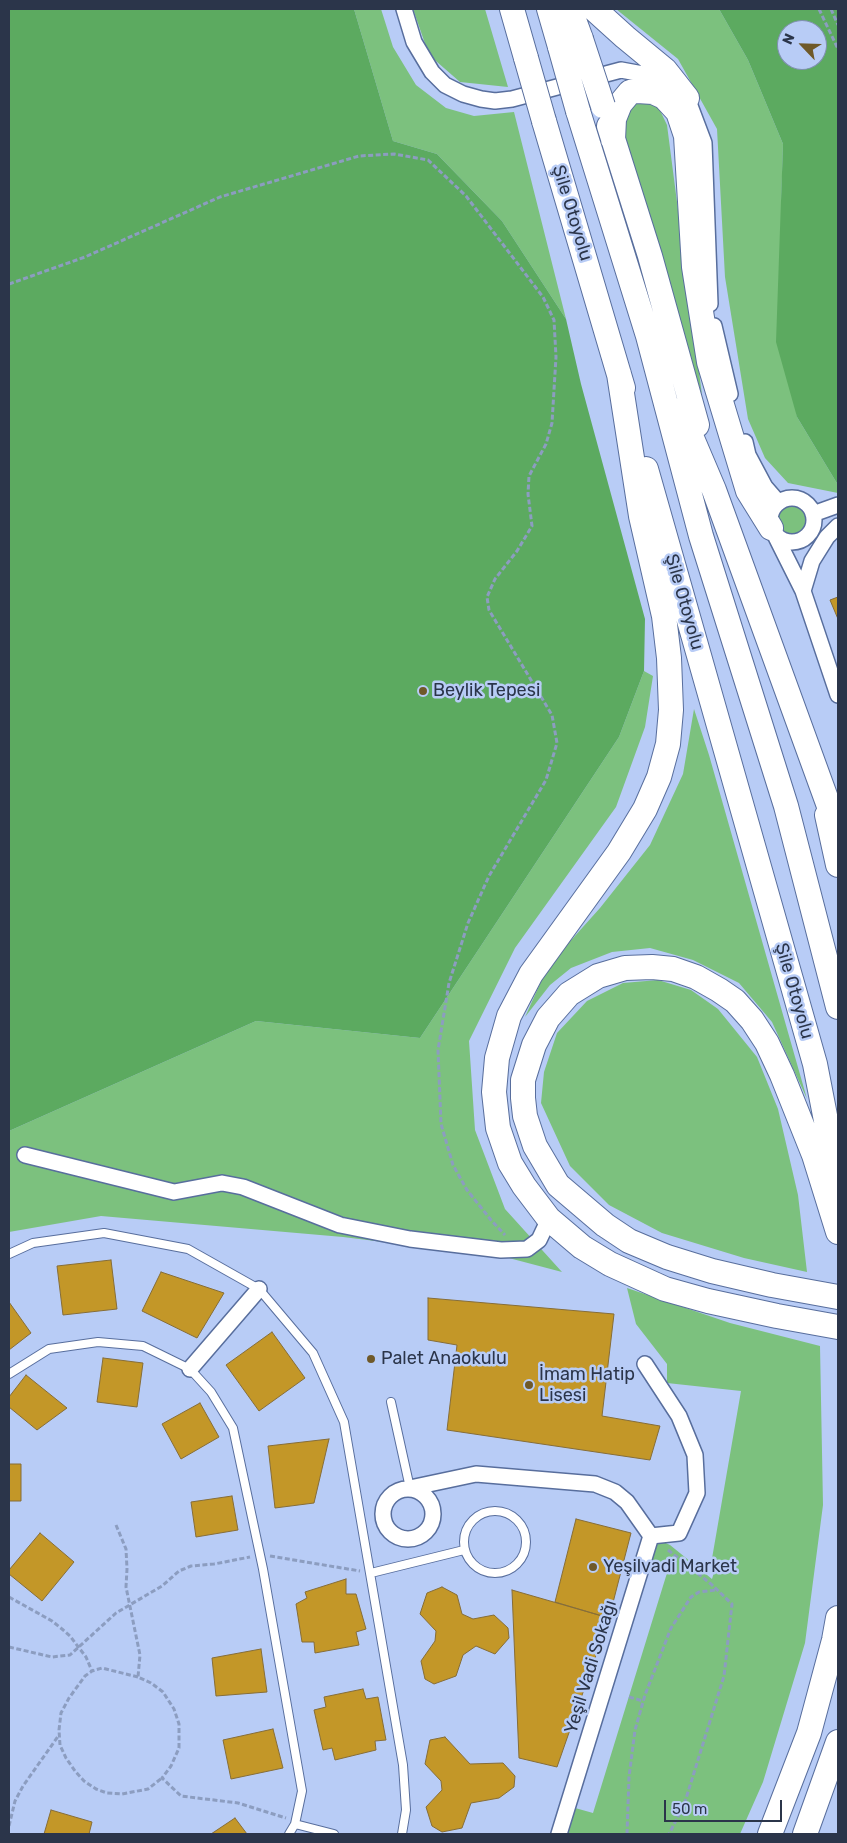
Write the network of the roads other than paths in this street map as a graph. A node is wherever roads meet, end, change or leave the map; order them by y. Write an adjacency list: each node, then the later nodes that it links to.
1 (404, 9): 7 (street)
2 (512, 9): 10 (highway, Şile Otoyolu, bridge)
3 (548, 9): 6 (highway, Şile Otoyolu)
4 (570, 9): 6 (highway)
5 (594, 9): 7 (highway)
6 (571, 43): 8 (highway, bridge); 9 (highway, Şile Otoyolu, bridge)
7 (687, 98): 12 (street)
8 (614, 140): 11 (highway); 16 (highway)
9 (648, 336): 11 (highway); 22 (highway, Şile Otoyolu)
10 (619, 374): 24 (highway, Şile Otoyolu); 25 (highway)
11 (714, 490): 19 (highway)
12 (778, 502): 14 (street); 16 (street)
13 (838, 505): 14 (street)
14 (813, 521): 16 (street); 17 (street)
15 (838, 526): 17 (street)
16 (773, 531): 17 (street)
17 (803, 590): 18 (street)
18 (838, 695)
19 (818, 773): 20 (highway); 21 (highway)
20 (838, 831)
21 (838, 865)
22 (838, 1007)
23 (25, 1155): 25 (street)
24 (838, 1199)
25 (549, 1219): 30 (highway)
26 (838, 1232): 29 (highway)
27 (9, 1254): 28 (lane)
28 (259, 1289): 32 (street); 38 (lane)
29 (838, 1297)
30 (838, 1326)
31 (645, 1364): 36 (street)
32 (190, 1369): 33 (lane); 41 (lane)
33 (9, 1374)
34 (391, 1402): 35 (lane)
35 (410, 1488): 36 (street)
36 (651, 1536): 45 (street, Yeşil Vadi Sokağı)
37 (464, 1550): 37 (lane); 38 (lane)
38 (371, 1573): 44 (lane)
39 (838, 1618): 46 (highway)
40 (838, 1742): 47 (highway)
41 (296, 1824): 42 (lane); 43 (lane)
42 (289, 1834)
43 (334, 1834)
44 (402, 1834)
45 (559, 1834)
46 (770, 1834)
47 (805, 1834)

